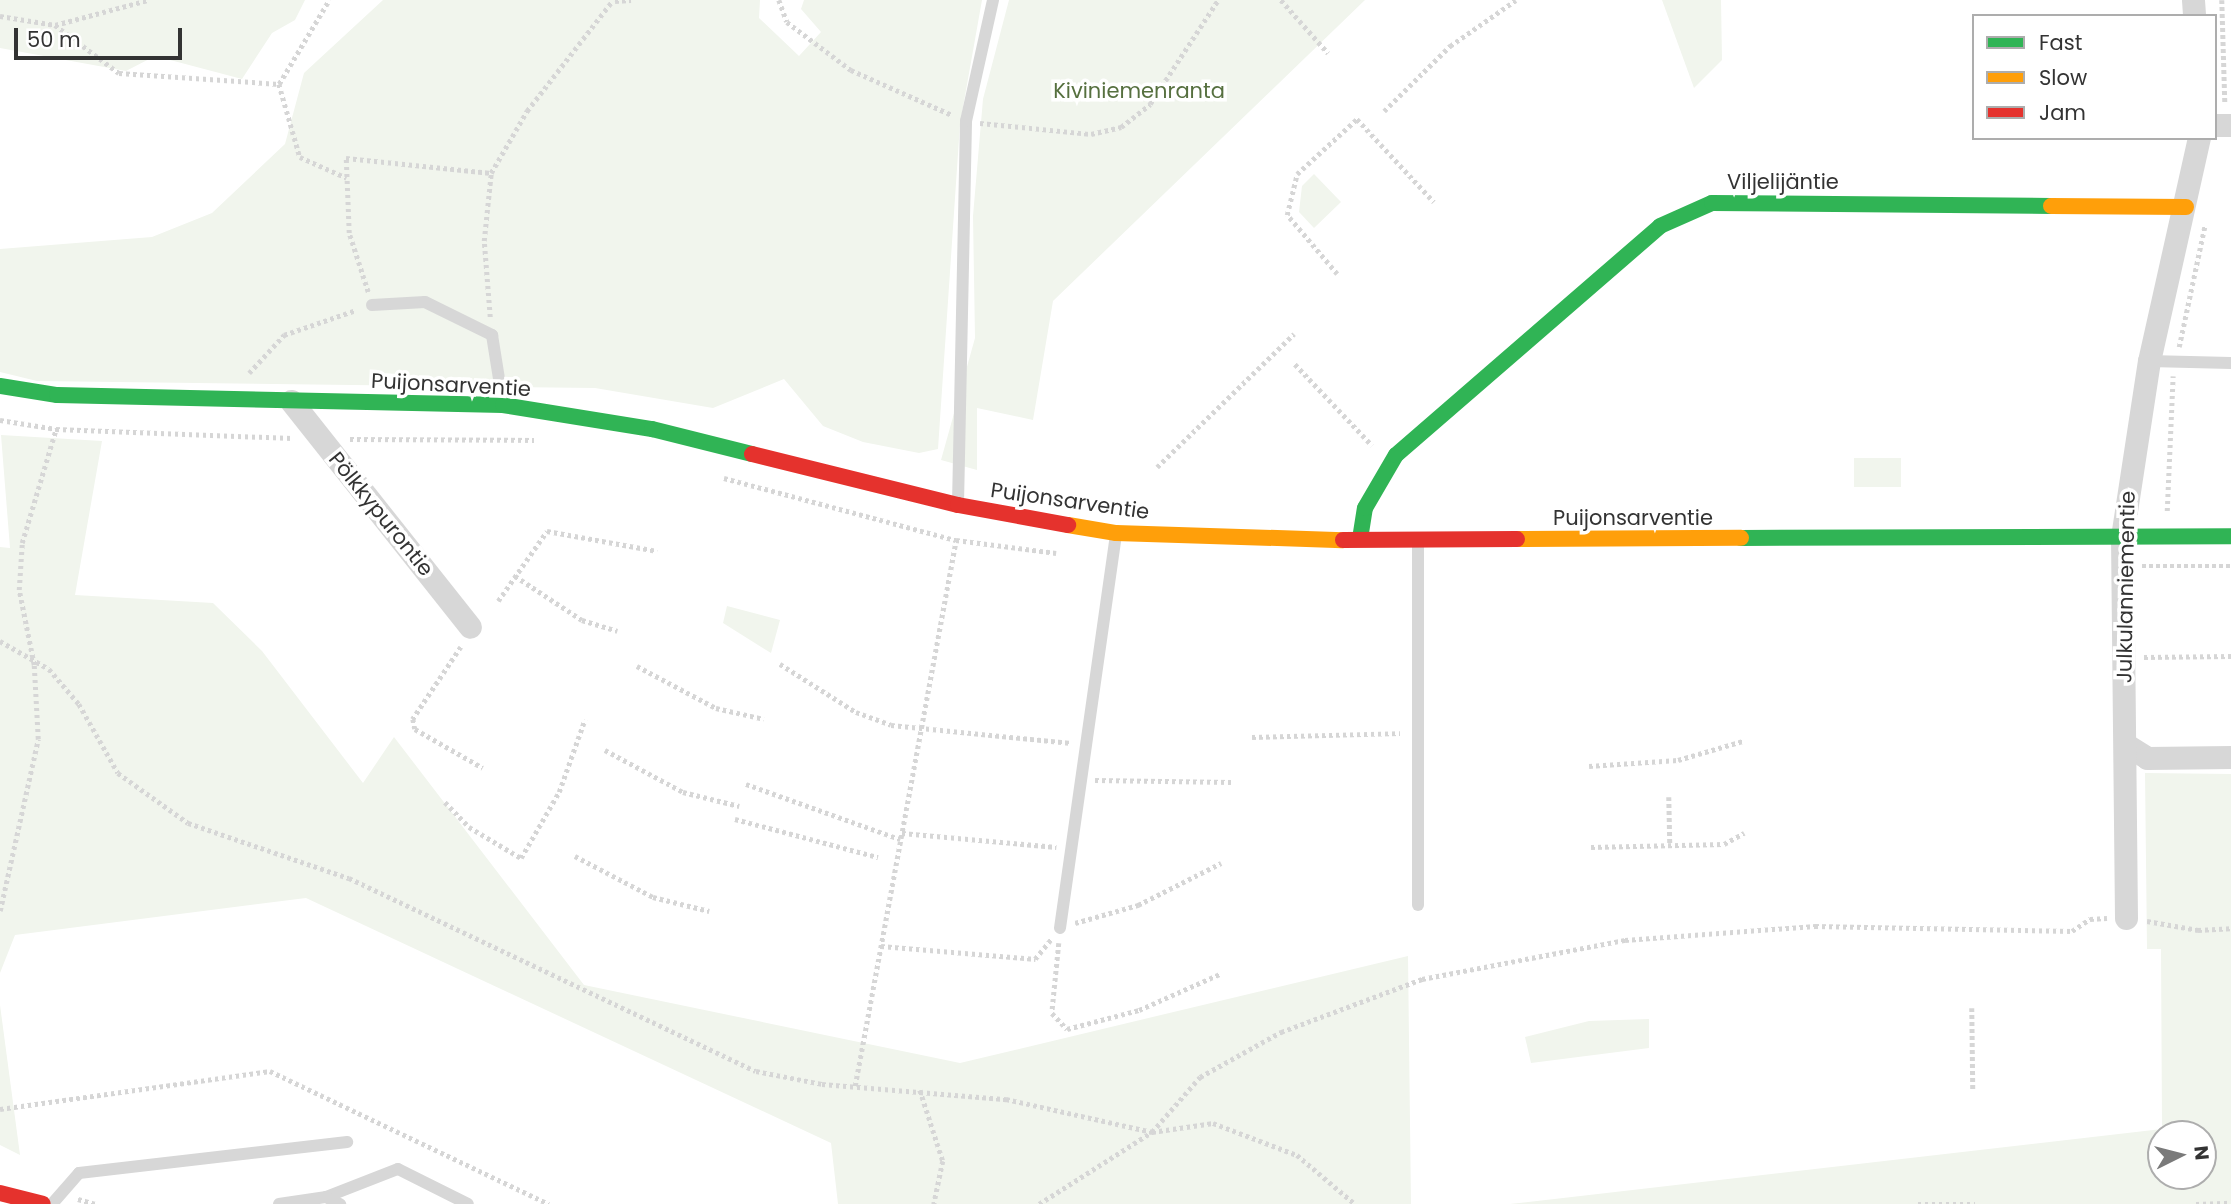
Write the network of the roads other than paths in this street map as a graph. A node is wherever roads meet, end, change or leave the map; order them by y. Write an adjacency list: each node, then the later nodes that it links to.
1 (993, 0): 10 (lane)
2 (2199, 140): 3 (street, Julkulanniementie)
3 (2186, 207): 5 (street, Julkulanniementie); 14 (main road, Viljelijäntie)
4 (372, 305): 9 (lane)
5 (2149, 361): 6 (lane); 13 (street, Julkulanniementie)
6 (2231, 363)
7 (0, 386): 8 (main road, Puijonsarventie)
8 (291, 401): 9 (main road, Puijonsarventie); 16 (street, Pölkkypurontie)
9 (503, 405): 10 (main road, Puijonsarventie)
10 (958, 505): 11 (main road, Puijonsarventie)
11 (1116, 533): 14 (main road, Puijonsarventie); 21 (lane)
12 (2231, 536): 13 (main road, Puijonsarventie)
13 (2122, 537): 15 (main road, Puijonsarventie); 17 (street, Julkulanniementie)
14 (1360, 539): 15 (main road, Puijonsarventie)
15 (1418, 539): 19 (lane)
16 (468, 633)
17 (2124, 744): 18 (street); 20 (street, Julkulanniementie)
18 (2231, 757)
19 (1418, 905)
20 (2126, 918)
21 (1060, 928)
22 (347, 1142): 26 (lane)
23 (0, 1193): 25 (main road)
24 (326, 1197): 27 (lane); 28 (lane); 29 (lane)
25 (43, 1204)
26 (52, 1204)
27 (279, 1204)
28 (340, 1204)
29 (468, 1204)

